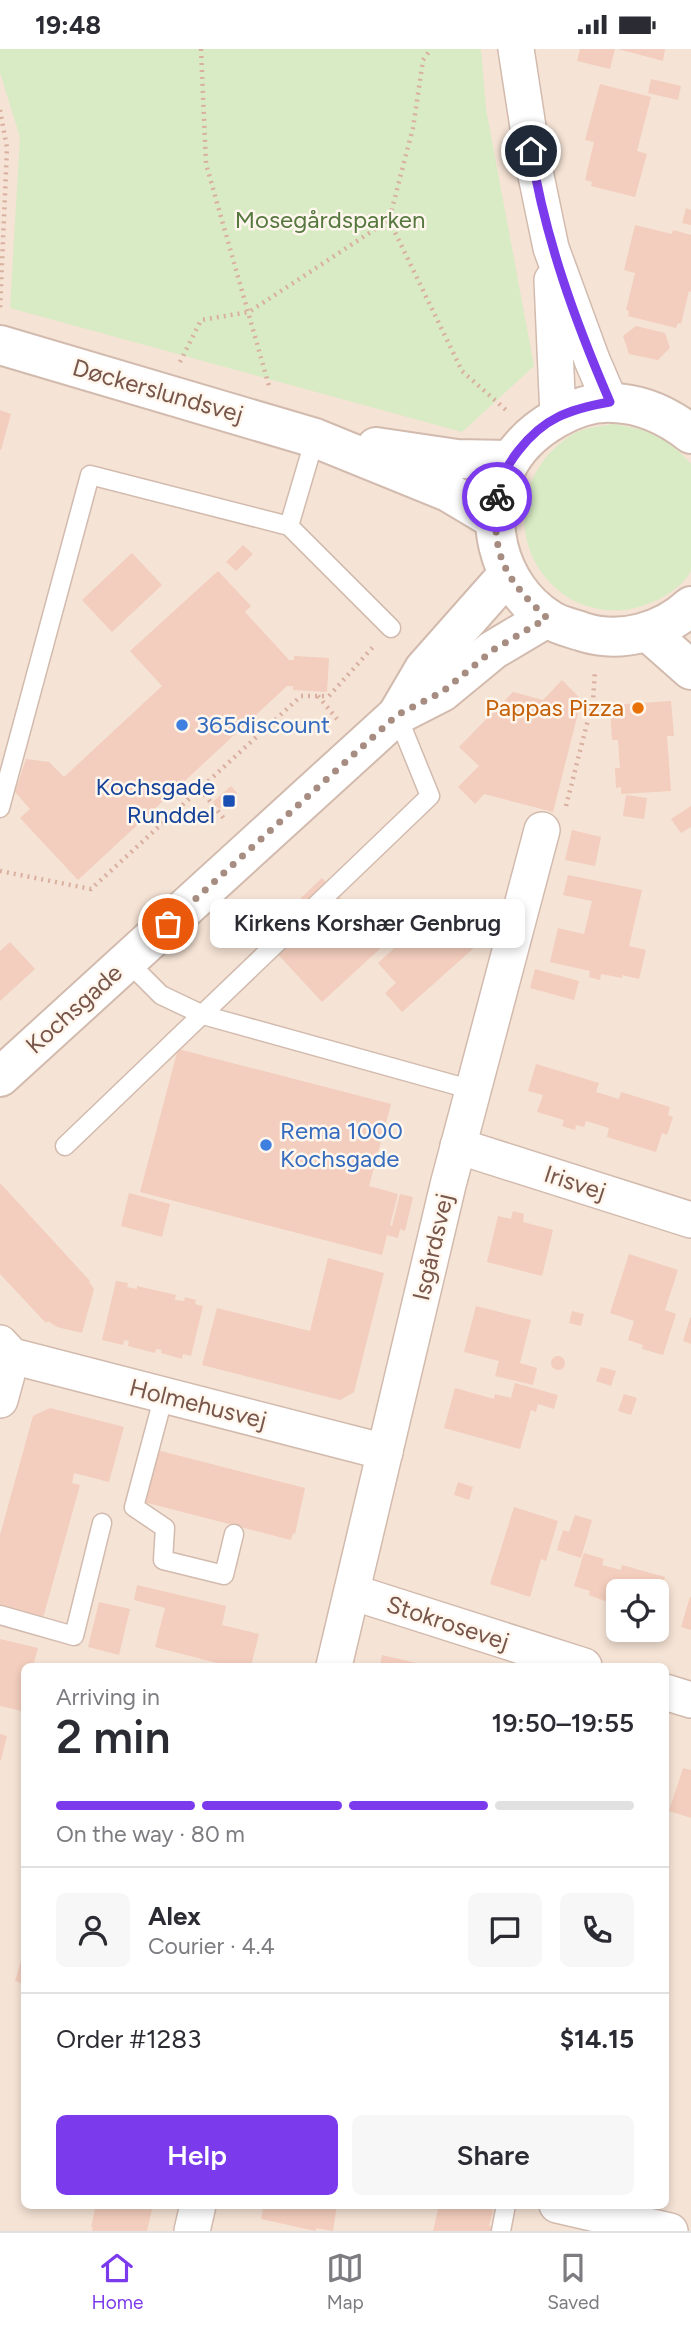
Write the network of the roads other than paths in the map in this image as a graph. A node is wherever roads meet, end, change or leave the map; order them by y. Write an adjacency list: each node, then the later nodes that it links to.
1 (516, 49): 2 (street)
2 (551, 248): 4 (street); 7 (street)
3 (0, 345): 6 (street, Døckerslundsvej)
4 (610, 402): 5 (street); 7 (street, Døckerslundsvej)
5 (682, 416)
6 (298, 432): 7 (street, Døckerslundsvej); 8 (street, Døckerslundsvej); 9 (lane)
7 (534, 437): 8 (street)
8 (495, 520): 10 (street)
9 (289, 526): 13 (lane); 17 (lane)
10 (508, 574): 12 (street); 16 (street, Kochsgade)
11 (691, 606): 14 (street)
12 (547, 618): 14 (street); 16 (street, Kochsgade)
13 (391, 628)
14 (648, 632): 15 (street)
15 (691, 670)
16 (397, 715): 19 (street, Kochsgade); 20 (lane)
17 (0, 808)
18 (542, 831): 22 (street, Isgårdsvej)
19 (127, 961): 20 (lane); 21 (street, Kochsgade)
20 (203, 1015): 22 (lane); 23 (lane)
21 (0, 1077)
22 (473, 1090): 24 (street, Isgårdsvej)
23 (65, 1146)
24 (458, 1146): 25 (street, Irisvej); 29 (street, Isgårdsvej)
25 (691, 1220)
26 (6, 1349): 27 (street, Holmehusvej); 28 (street, Holmehusvej)
27 (164, 1395): 29 (street, Holmehusvej); 31 (lane)
28 (0, 1400)
29 (385, 1452): 32 (street, Isgårdsvej)
30 (102, 1523): 33 (lane)
31 (234, 1534)
32 (352, 1593): 34 (street, Isgårdsvej); 35 (street, Stokrosevej)
33 (0, 1615)
34 (335, 1663)
35 (574, 1663)
36 (669, 1693): 37 (street)
37 (691, 1700)
38 (197, 2209): 41 (street)
39 (505, 2209): 42 (lane)
40 (574, 2209): 43 (street)
41 (192, 2231)
42 (501, 2231)
43 (670, 2231)

